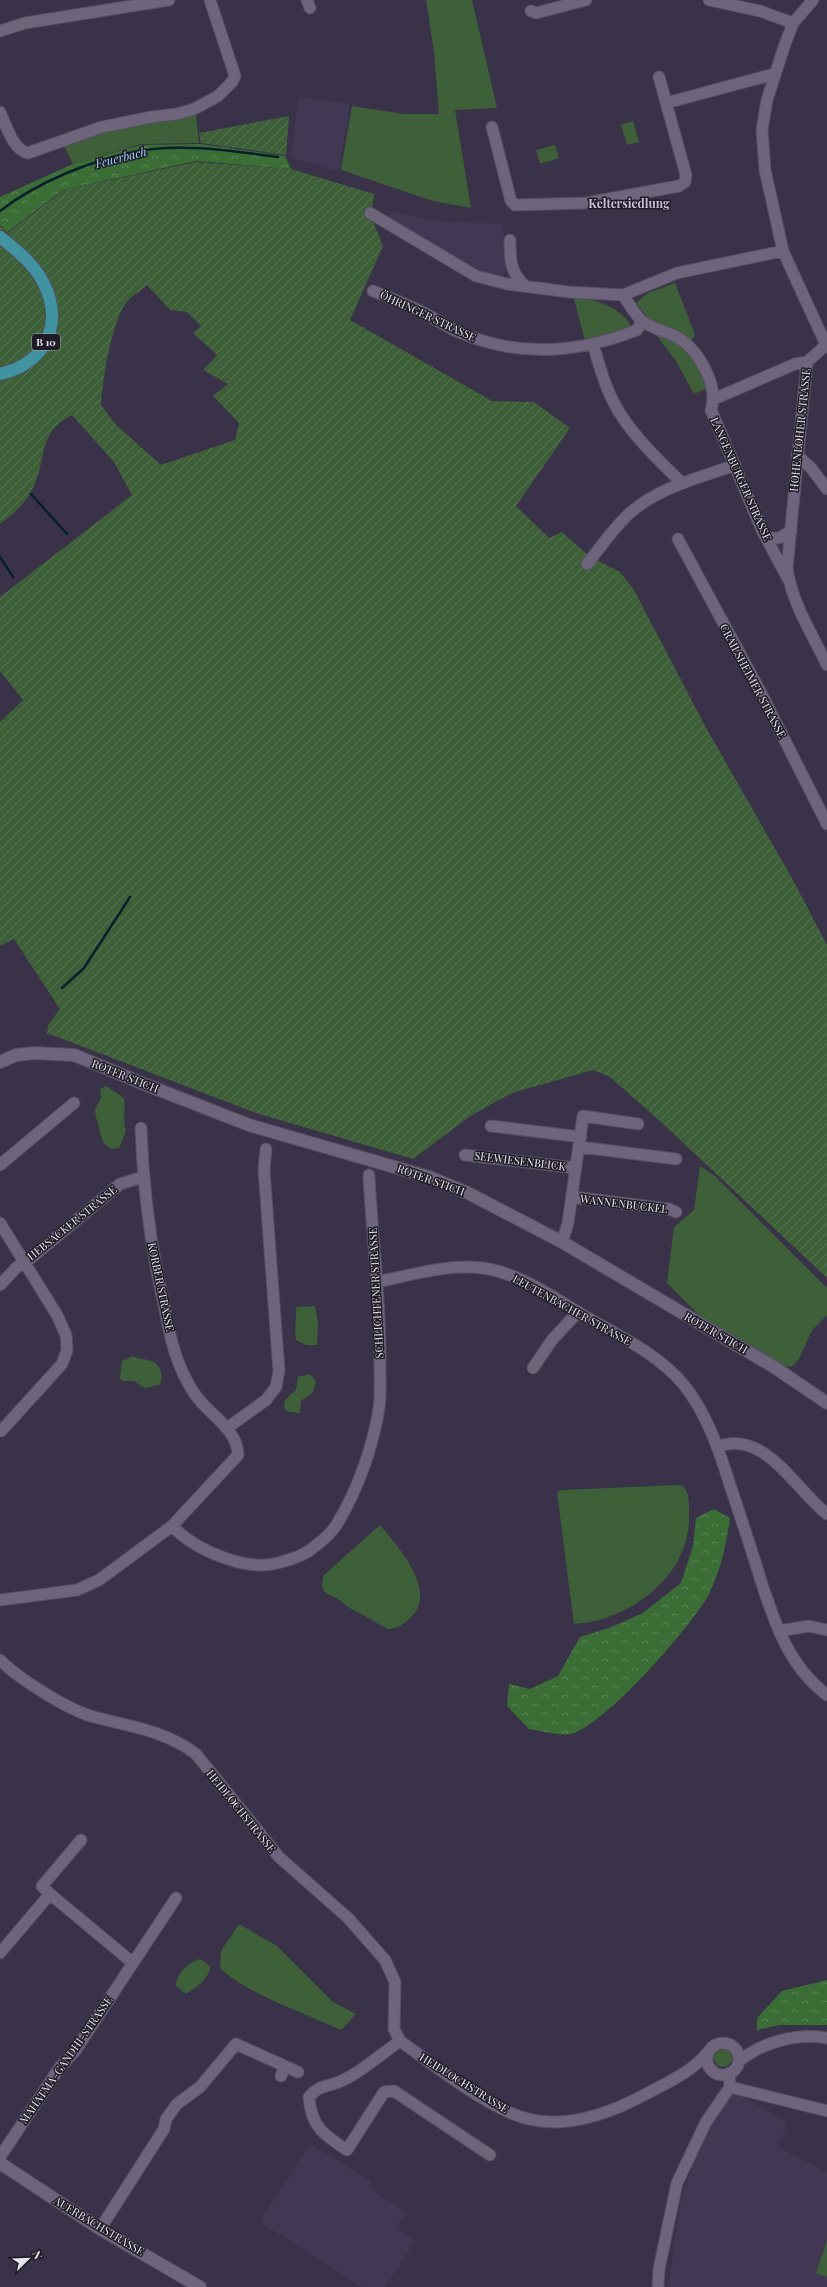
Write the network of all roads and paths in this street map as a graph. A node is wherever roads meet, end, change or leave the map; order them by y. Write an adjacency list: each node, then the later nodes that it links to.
1 (169, 0): 8 (street)
2 (210, 0): 12 (street)
3 (586, 0): 6 (street)
4 (709, 0): 7 (street)
5 (813, 0): 7 (street, HOHENLOHER STRASSE)
6 (531, 11)
7 (793, 23): 9 (street, HOHENLOHER STRASSE)
8 (0, 31)
9 (774, 74): 11 (street); 17 (street, HOHENLOHER STRASSE)
10 (659, 77): 11 (street)
11 (666, 103): 13 (street)
12 (0, 112)
13 (492, 127)
14 (370, 213): 18 (street)
15 (0, 237): 25 (highway, B 10)
16 (510, 240): 18 (street)
17 (783, 251): 20 (street); 23 (street, HOHENLOHER STRASSE)
18 (525, 286): 20 (street)
19 (373, 291): 22 (street, ÖHRINGER STRASSE)
20 (623, 296): 21 (street)
21 (642, 321): 22 (street, ÖHRINGER STRASSE); 26 (street, LANGENBURGER STRASSE)
22 (593, 344): 29 (street)
23 (826, 346): 24 (street, HOHENLOHER STRASSE)
24 (807, 362): 26 (street); 27 (street, HOHENLOHER STRASSE)
25 (0, 374)
26 (714, 399): 28 (street, LANGENBURGER STRASSE)
27 (797, 455): 30 (street); 31 (street, HOHENLOHER STRASSE)
28 (734, 465): 29 (street); 32 (street, LANGENBURGER STRASSE)
29 (682, 483): 34 (street)
30 (827, 490)
31 (791, 531): 32 (street); 35 (street, HOHENLOHER STRASSE)
32 (766, 538): 35 (street, LANGENBURGER STRASSE)
33 (678, 539): 37 (street, CRAILSHEIMER STRASSE)
34 (587, 564)
35 (788, 579): 36 (street, HOHENLOHER STRASSE)
36 (827, 663)
37 (827, 824)
38 (0, 1062): 54 (street, ROTER STICH)
39 (74, 1103): 47 (street)
40 (638, 1124): 43 (street)
41 (491, 1126): 43 (street)
42 (141, 1128): 50 (street, KORBER STRASSE)
43 (581, 1142): 46 (street); 48 (street)
44 (266, 1149): 61 (street)
45 (465, 1155): 48 (street, SEEWIESENBLICK)
46 (676, 1159)
47 (0, 1165)
48 (576, 1168): 51 (street)
49 (369, 1175): 56 (street, SCHLICHTENER STRASSE)
50 (143, 1177): 55 (street, HEBSACKER STRASSE); 61 (street, KORBER STRASSE)
51 (572, 1198): 52 (street, WANNENBUCKEL); 54 (street)
52 (676, 1212)
53 (0, 1223): 55 (street, HEBSACKER STRASSE)
54 (562, 1242): 60 (street, ROTER STICH)
55 (24, 1262): 57 (street, HEBSACKER STRASSE); 62 (street, HEBSACKER STRASSE)
56 (376, 1282): 58 (street, LEUTENBACHER STRASSE); 65 (street, SCHLICHTENER STRASSE)
57 (0, 1285)
58 (578, 1312): 59 (street); 63 (street, LEUTENBACHER STRASSE)
59 (533, 1368)
60 (827, 1402)
61 (227, 1428): 65 (street, KORBER STRASSE)
62 (1, 1431)
63 (717, 1447): 64 (street); 68 (street, LEUTENBACHER STRASSE)
64 (827, 1514)
65 (172, 1526): 66 (street, KORBER STRASSE)
66 (0, 1600)
67 (827, 1630): 68 (street)
68 (779, 1631): 70 (street, LEUTENBACHER STRASSE)
69 (0, 1660): 77 (street, HEIDLOCHSTRASSE)
70 (827, 1695)
71 (80, 1840): 72 (street)
72 (50, 1894): 74 (street); 75 (street)
73 (176, 1898): 75 (street, MAHATMA-GANDHI-STRASSE)
74 (0, 1952)
75 (132, 1963): 89 (street, MAHATMA-GANDHI-STRASSE)
76 (827, 2038): 79 (street, HEIDLOCHSTRASSE)
77 (400, 2042): 83 (street, HEIDLOCHSTRASSE); 88 (street)
78 (732, 2046): 79 (street, HEIDLOCHSTRASSE); 80 (street); 81 (street)
79 (759, 2048): 81 (street, HEIDLOCHSTRASSE)
80 (709, 2051): 81 (street); 83 (street, HEIDLOCHSTRASSE)
81 (726, 2070): 83 (street, HEIDLOCHSTRASSE); 84 (street); 85 (street); 86 (street)
82 (298, 2072): 91 (street)
83 (689, 2072)
84 (730, 2087): 85 (street); 86 (street)
85 (749, 2090): 87 (street)
86 (719, 2100): 93 (street)
87 (827, 2111)
88 (490, 2155)
89 (0, 2157)
90 (0, 2163): 91 (street, AUERBACHSTRASSE)
91 (100, 2229): 92 (street, AUERBACHSTRASSE)
92 (200, 2287)
93 (658, 2287)

